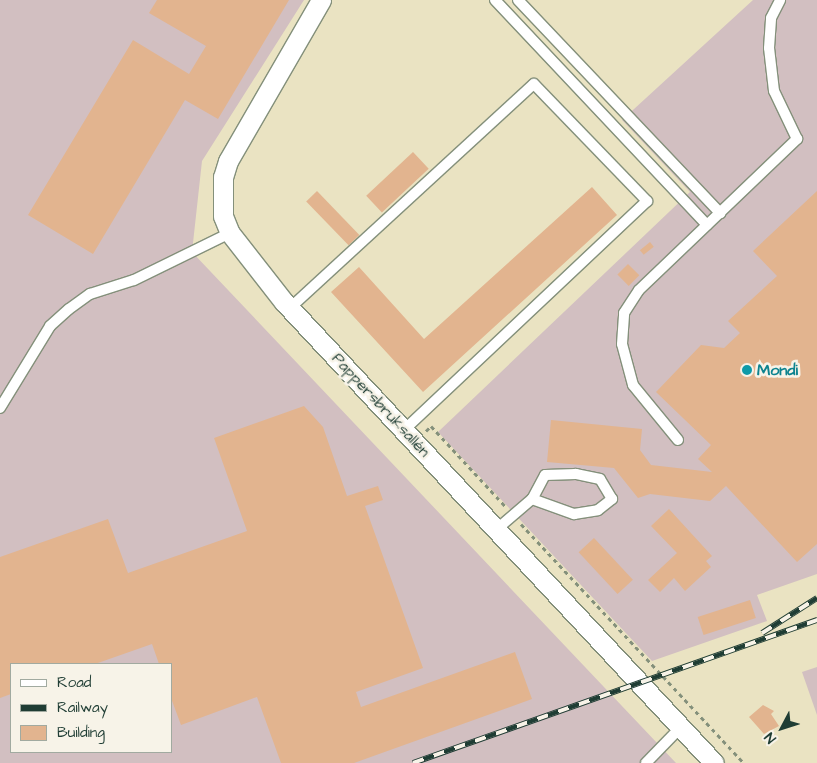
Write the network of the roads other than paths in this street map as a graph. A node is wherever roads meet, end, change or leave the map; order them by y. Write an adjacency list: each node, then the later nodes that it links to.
1 (321, 0): 7 (street, Pappersbruksallén)
2 (494, 0): 6 (lane)
3 (518, 0): 5 (lane)
4 (780, 0): 5 (lane)
5 (720, 212): 6 (lane)
6 (707, 225): 11 (lane)
7 (230, 233): 8 (street, Pappersbruksallén); 9 (lane)
8 (290, 308): 10 (street, Pappersbruksallén); 10 (lane)
9 (0, 408)
10 (404, 430): 13 (street, Pappersbruksallén)
11 (678, 440)
12 (532, 498): 12 (lane); 13 (lane)
13 (497, 529): 14 (street, Pappersbruksallén)
14 (681, 727): 15 (lane); 16 (street, Pappersbruksallén)
15 (646, 763)
16 (714, 763)

